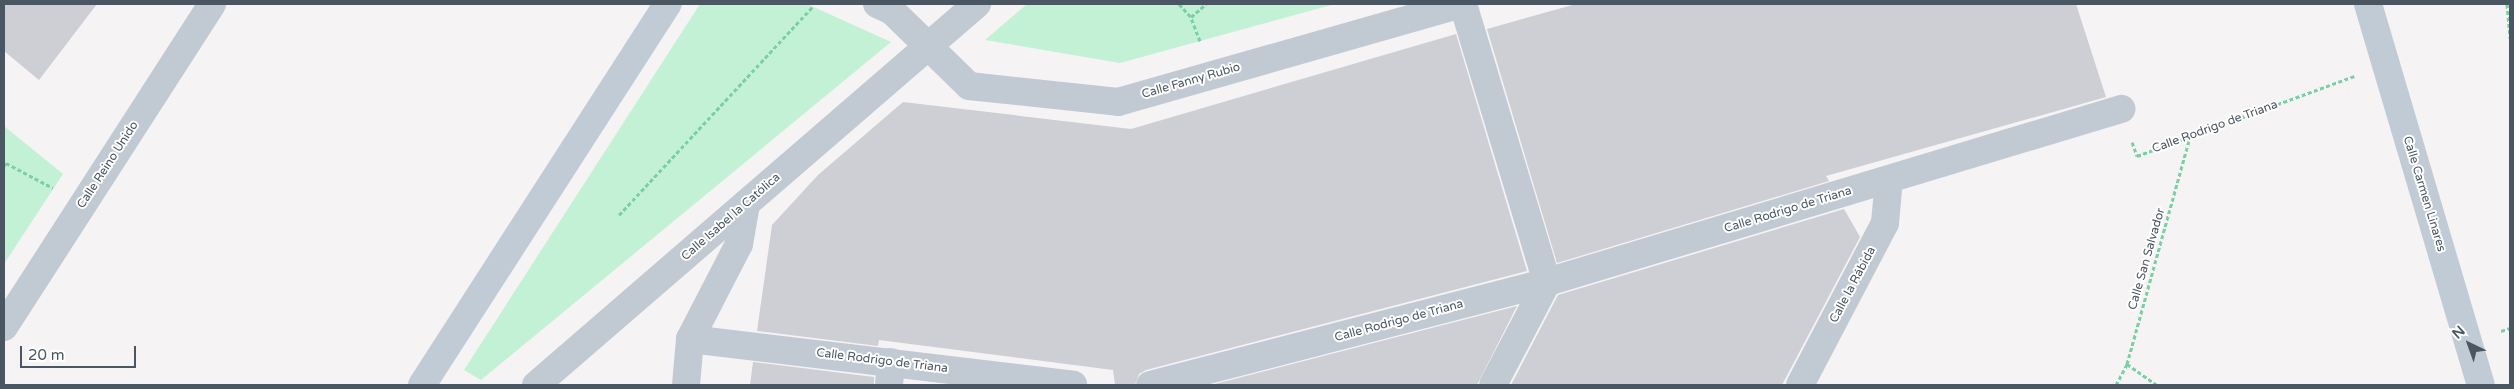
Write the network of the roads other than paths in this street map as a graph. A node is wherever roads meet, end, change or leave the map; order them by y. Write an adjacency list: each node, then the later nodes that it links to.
1 (212, 4): 12 (street, Calle Reino Unido)
2 (668, 4): 15 (street)
3 (877, 4): 7 (street, Calle Fanny Rubio)
4 (977, 4): 7 (street, Calle Isabel la Católica)
5 (1463, 4): 7 (street, Calle Fanny Rubio); 11 (street)
6 (2368, 4): 22 (street, Calle Carmen Linares)
7 (926, 48): 10 (street, Calle Isabel la Católica)
8 (2121, 109): 9 (street, Calle Rodrigo de Triana)
9 (1889, 179): 11 (street, Calle Rodrigo de Triana); 21 (street, Calle la Rábida)
10 (746, 204): 13 (street); 16 (street, Calle Isabel la Católica)
11 (1547, 282): 19 (street, Calle Rodrigo de Triana); 20 (street)
12 (4, 327)
13 (690, 339): 14 (street, Calle Rodrigo de Triana); 17 (street)
14 (890, 374): 18 (street, Calle Rodrigo de Triana)
15 (422, 385)
16 (536, 385)
17 (686, 385)
18 (1073, 385)
19 (1150, 385)
20 (1493, 385)
21 (1800, 385)
22 (2480, 385)

